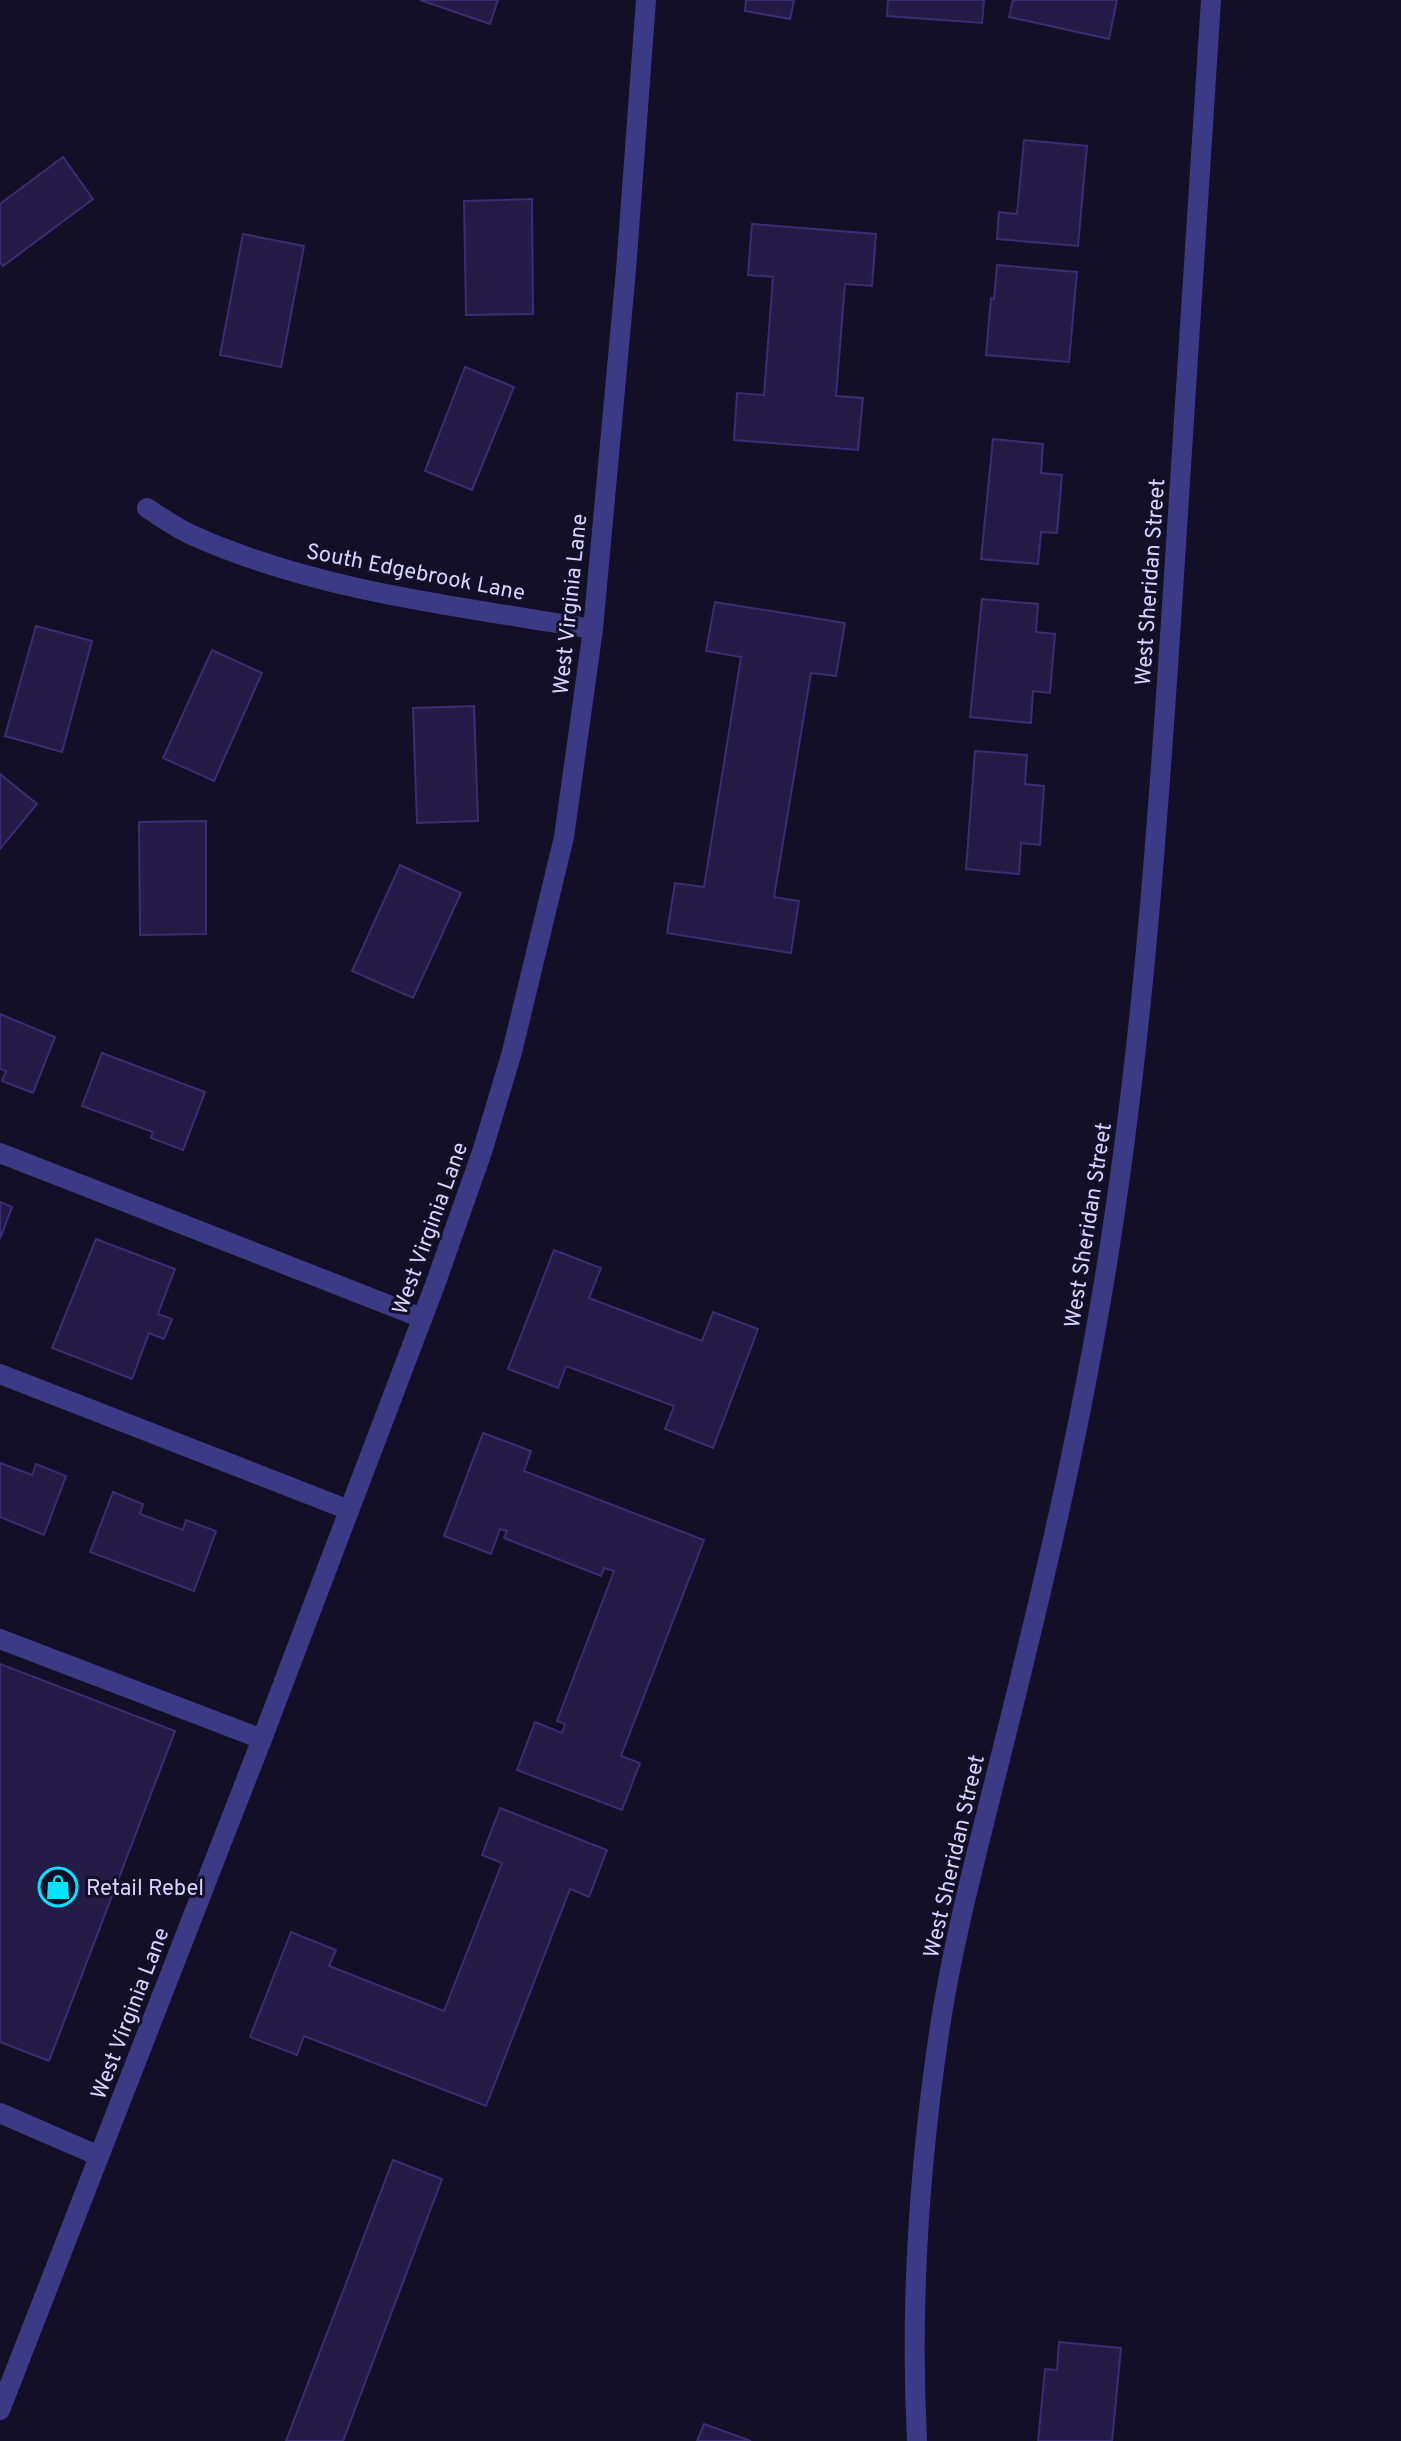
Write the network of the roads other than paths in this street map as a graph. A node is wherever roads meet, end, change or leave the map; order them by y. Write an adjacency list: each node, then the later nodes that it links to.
1 (646, 0): 4 (street, West Virginia Lane)
2 (1211, 0): 14 (street, West Sheridan Street)
3 (147, 508): 4 (street, South Edgebrook Lane)
4 (593, 629): 6 (street, West Virginia Lane)
5 (0, 1153): 6 (street)
6 (422, 1318): 8 (street, West Virginia Lane)
7 (0, 1374): 8 (street)
8 (349, 1510): 10 (street, West Virginia Lane)
9 (0, 1639): 10 (street)
10 (262, 1739): 12 (street, West Virginia Lane)
11 (0, 2113): 12 (street)
12 (99, 2156): 13 (street, West Virginia Lane)
13 (0, 2410)
14 (917, 2441)

